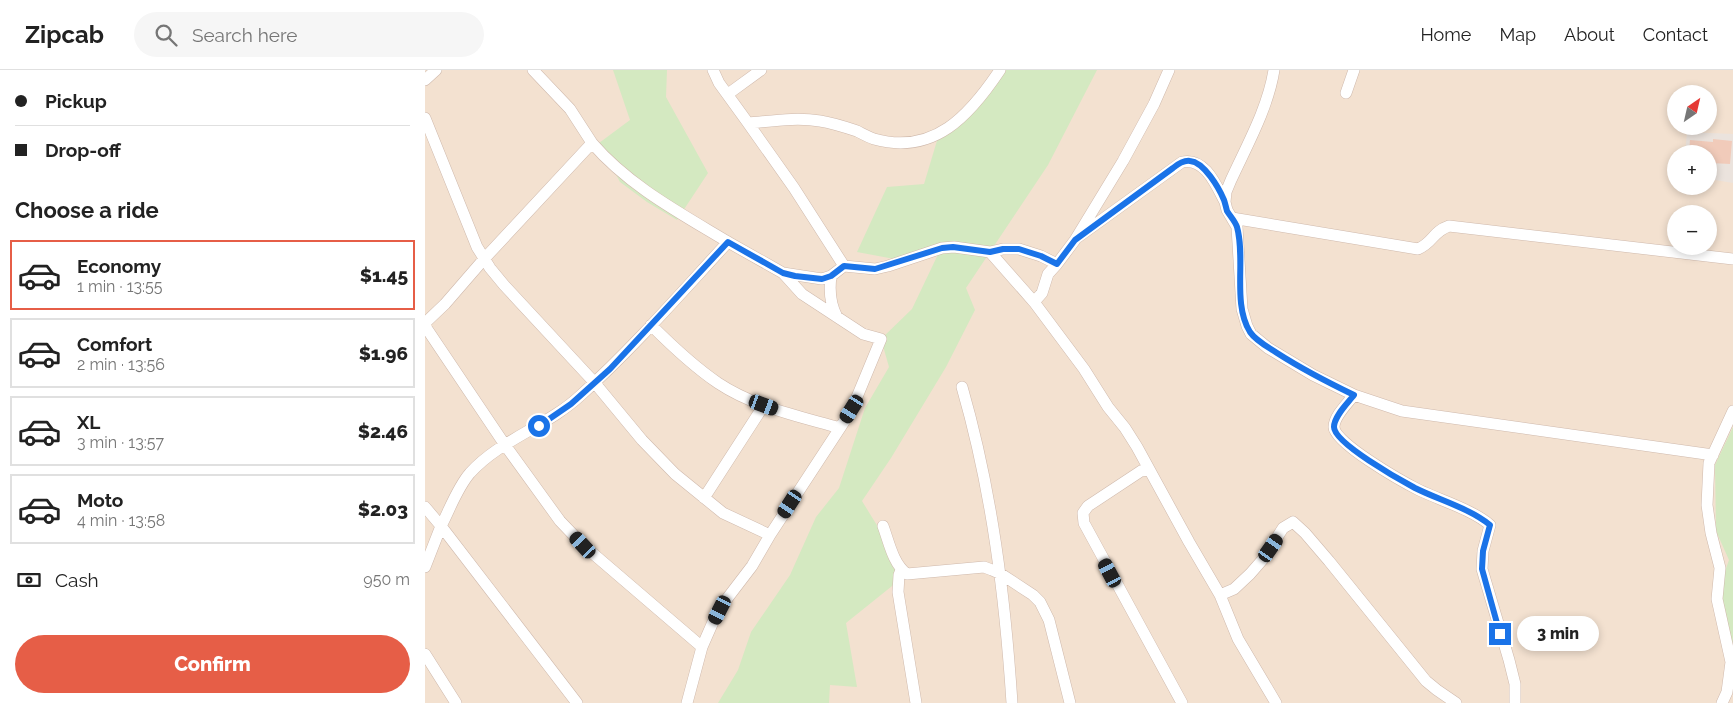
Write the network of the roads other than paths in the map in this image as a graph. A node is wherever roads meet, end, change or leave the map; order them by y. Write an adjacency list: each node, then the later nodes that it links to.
1 (437, 70): 9 (street)
2 (533, 70): 14 (street)
3 (713, 70): 11 (street)
4 (761, 70): 11 (street)
5 (1000, 70): 13 (street)
6 (1169, 70): 17 (street)
7 (1275, 70): 15 (street)
8 (1354, 70): 10 (street)
9 (425, 80)
10 (1346, 93)
11 (728, 94): 13 (street)
12 (425, 118): 20 (street)
13 (748, 123): 23 (street)
14 (592, 143): 18 (street); 20 (street)
15 (1225, 202): 16 (street); 17 (street)
16 (1232, 218): 21 (street); 32 (street)
17 (1075, 240): 22 (street)
18 (728, 242): 24 (street); 29 (street)
19 (990, 252): 22 (street); 23 (street); 26 (street)
20 (484, 259): 28 (street); 30 (street)
21 (1733, 259)
22 (1057, 264): 26 (street)
23 (844, 266): 25 (street)
24 (783, 273): 25 (street); 27 (street)
25 (831, 276): 27 (street)
26 (1034, 302): 38 (street)
27 (838, 318): 35 (street)
28 (425, 325): 36 (street)
29 (651, 325): 30 (street); 33 (street)
30 (595, 382): 36 (street); 39 (street)
31 (961, 387): 46 (street)
32 (1354, 395): 37 (street); 60 (street)
33 (764, 405): 35 (street); 39 (street)
34 (1733, 411): 37 (street)
35 (840, 428): 43 (street)
36 (505, 446): 41 (street); 48 (street)
37 (1713, 454): 50 (street)
38 (1149, 470): 47 (street); 57 (street)
39 (704, 498): 43 (street)
40 (425, 507): 41 (street)
41 (441, 526): 44 (street); 52 (street)
42 (883, 526): 45 (street)
43 (770, 535): 48 (street)
44 (425, 567)
45 (901, 570): 46 (street); 54 (street)
46 (1001, 574): 55 (street); 56 (street)
47 (1220, 595): 58 (street); 59 (street)
48 (701, 647): 53 (street)
49 (425, 654): 51 (street)
50 (1732, 663): 61 (street)
51 (456, 703)
52 (577, 703)
53 (687, 703)
54 (916, 703)
55 (1013, 703)
56 (1070, 703)
57 (1182, 703)
58 (1276, 703)
59 (1456, 703)
60 (1515, 703)
61 (1722, 703)

